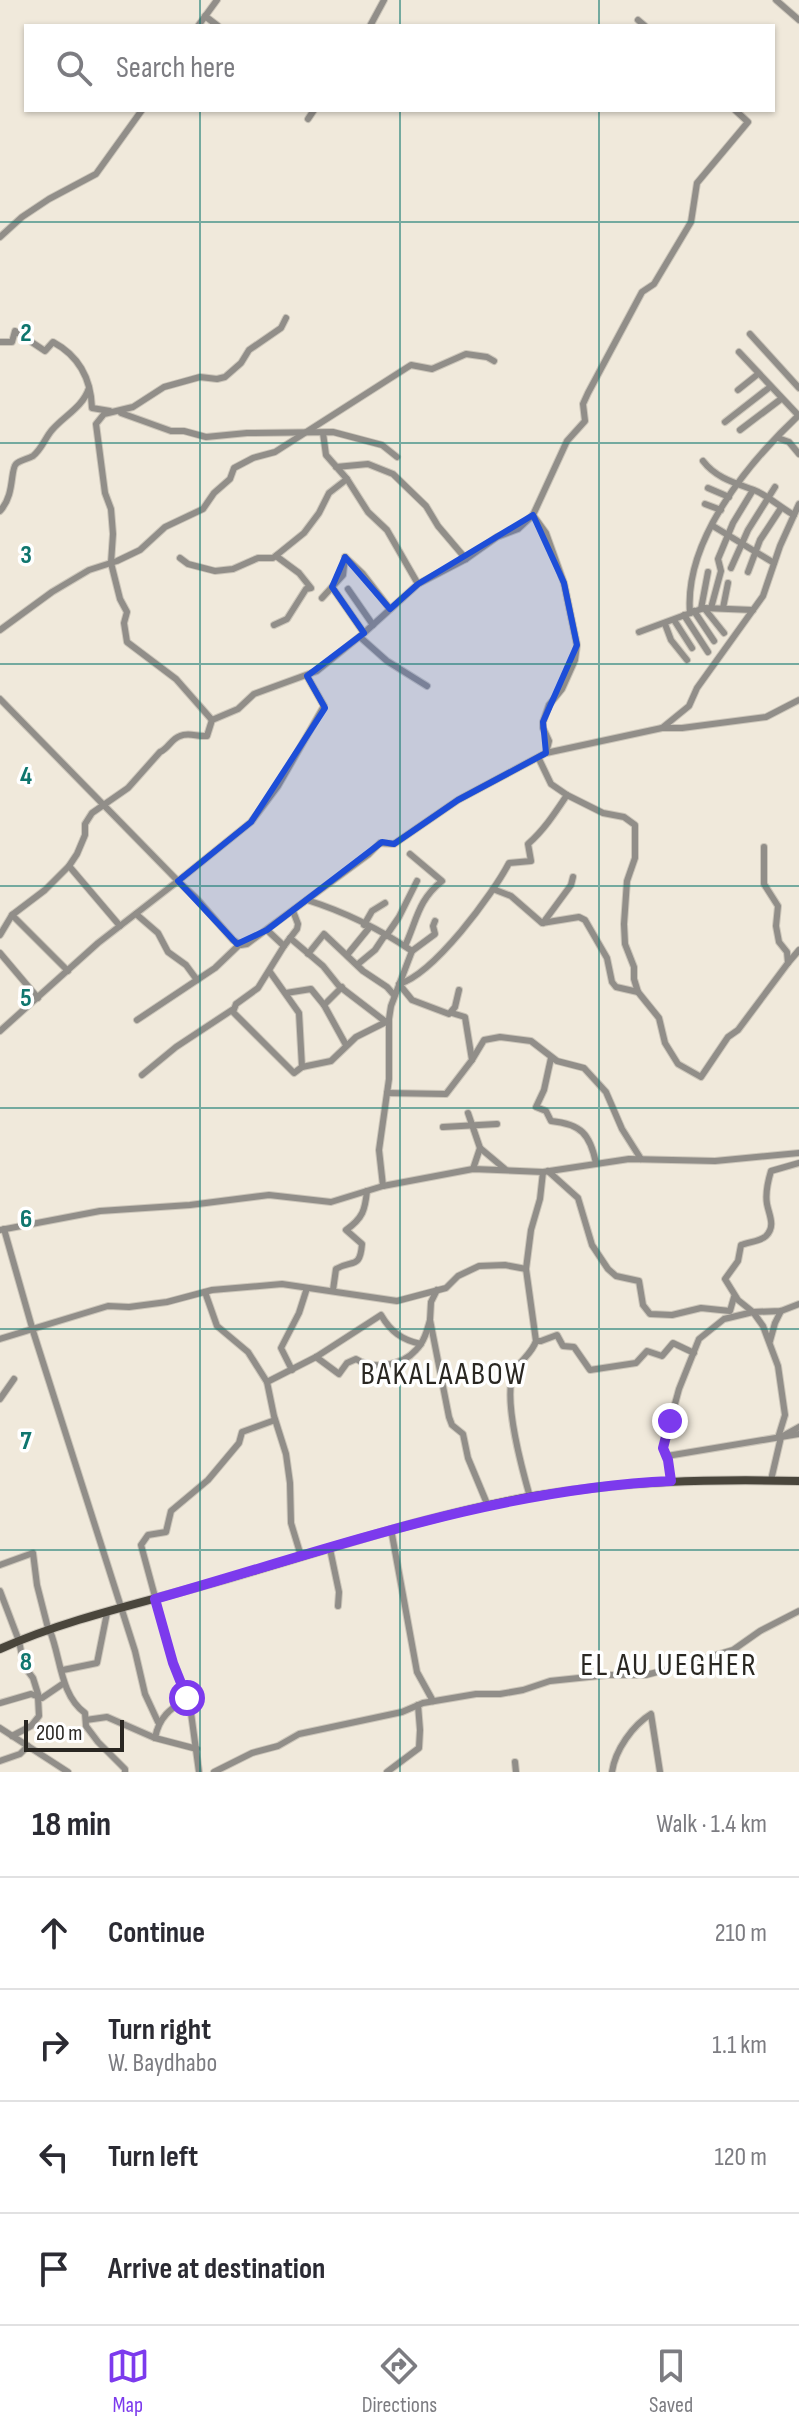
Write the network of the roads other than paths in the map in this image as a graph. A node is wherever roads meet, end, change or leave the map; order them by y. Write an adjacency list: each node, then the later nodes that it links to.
1 (217, 0): 4 (street)
2 (384, 0): 9 (street)
3 (776, 0): 6 (street)
4 (205, 16): 7 (street); 8 (street)
5 (638, 20): 10 (street)
6 (799, 20)
7 (199, 24)
8 (215, 24)
9 (371, 24)
10 (643, 24)
11 (141, 112): 15 (street)
12 (313, 112): 14 (street)
13 (737, 112): 52 (street)
14 (308, 119)
15 (0, 237)
16 (286, 318): 28 (street)
17 (750, 334): 24 (street)
18 (0, 342): 23 (street)
19 (739, 352): 21 (street)
20 (494, 361): 34 (street)
21 (758, 374): 22 (street); 25 (street)
22 (770, 387): 26 (street); 31 (street)
23 (89, 388): 27 (street); 29 (street)
24 (799, 388)
25 (738, 390)
26 (781, 399): 30 (street); 32 (street)
27 (92, 408): 28 (street); 29 (street)
28 (112, 411): 34 (street); 61 (street)
29 (71, 414): 51 (street)
30 (799, 416): 35 (street)
31 (725, 422)
32 (740, 430)
33 (323, 433): 34 (street); 37 (street); 39 (street)
34 (300, 434): 61 (street)
35 (778, 438): 36 (street); 41 (street)
36 (799, 454)
37 (397, 457)
38 (703, 461): 41 (street)
39 (336, 467): 40 (street); 60 (street)
40 (347, 479): 58 (street); 67 (street)
41 (737, 485): 44 (street); 45 (street)
42 (775, 487): 46 (street)
43 (708, 488): 45 (street)
44 (753, 490): 46 (street); 55 (street)
45 (729, 497): 50 (street)
46 (768, 499): 49 (street); 56 (street)
47 (705, 504): 50 (street)
48 (799, 504): 53 (street)
49 (781, 508): 53 (street); 57 (street)
50 (721, 510): 54 (street)
51 (0, 511)
52 (533, 515): 60 (street); 93 (street)
53 (794, 515): 62 (street)
54 (713, 526): 55 (street); 74 (street)
55 (727, 535): 56 (street); 74 (street)
56 (741, 544): 57 (street); 63 (street)
57 (755, 553): 62 (street); 65 (street)
58 (276, 556): 59 (street); 77 (street)
59 (180, 558)
60 (466, 559): 67 (street)
61 (111, 563): 79 (street); 91 (street)
62 (774, 563): 73 (street)
63 (731, 568)
64 (708, 572): 74 (street)
65 (748, 572)
66 (728, 583): 71 (street)
67 (418, 584): 72 (street)
68 (332, 587): 70 (street); 72 (street); 82 (street)
69 (348, 589): 78 (street)
70 (322, 598)
71 (723, 608): 73 (street); 74 (street)
72 (390, 609): 78 (street)
73 (753, 610): 92 (street)
74 (698, 611): 75 (street); 81 (street); 83 (street); 85 (street)
75 (674, 620): 76 (street); 84 (street)
76 (665, 624): 80 (street); 86 (street)
77 (274, 625)
78 (373, 625): 82 (street)
79 (0, 630)
80 (639, 632)
81 (724, 633)
82 (362, 635): 87 (street); 88 (street)
83 (714, 641)
84 (692, 648)
85 (708, 652)
86 (687, 660)
87 (307, 676): 91 (street); 101 (street)
88 (427, 686)
89 (0, 699): 96 (street)
90 (799, 700): 92 (street)
91 (212, 720): 96 (street)
92 (662, 728): 93 (street)
93 (546, 753): 94 (street)
94 (539, 759): 95 (street); 104 (street)
95 (567, 795): 103 (street); 132 (street)
96 (103, 805): 99 (street); 101 (street)
97 (764, 847): 124 (street)
98 (410, 854): 119 (street)
99 (69, 866): 108 (street); 111 (street)
100 (573, 877): 110 (street)
101 (178, 881): 107 (street); 117 (street)
102 (417, 881): 115 (street)
103 (493, 889): 110 (street); 129 (street)
104 (307, 900): 106 (street); 112 (street)
105 (385, 903): 112 (street)
106 (293, 911): 113 (street); 116 (street)
107 (136, 914): 111 (street); 128 (street)
108 (12, 915): 114 (street); 126 (street)
109 (435, 921): 119 (street)
110 (543, 923): 132 (street)
111 (120, 926): 126 (street)
112 (367, 926): 115 (street); 123 (street)
113 (267, 930): 117 (street); 118 (street)
114 (0, 935)
115 (386, 936): 119 (street); 125 (street)
116 (290, 938): 118 (street); 122 (street)
117 (239, 945): 128 (street)
118 (284, 946): 127 (street)
119 (408, 949): 129 (street)
120 (799, 950): 124 (street)
121 (0, 953): 134 (street)
122 (308, 954): 123 (street); 130 (street)
123 (347, 955): 125 (street)
124 (788, 963): 132 (street)
125 (358, 964): 135 (street)
126 (68, 971): 134 (street)
127 (270, 972): 133 (street); 137 (street)
128 (197, 980): 139 (street)
129 (399, 984): 135 (street); 138 (street)
130 (342, 987): 136 (street); 140 (street)
131 (459, 990): 138 (street)
132 (638, 992)
133 (286, 993): 136 (street); 145 (street)
134 (38, 998): 141 (street)
135 (394, 998): 140 (street)
136 (324, 1005): 142 (street)
137 (232, 1010): 145 (street); 146 (street)
138 (452, 1013): 144 (street)
139 (137, 1020)
140 (388, 1021): 142 (street); 147 (street)
141 (0, 1031)
142 (346, 1045): 145 (street)
143 (551, 1058): 144 (street); 154 (street); 155 (street)
144 (472, 1060): 147 (street)
145 (302, 1067)
146 (142, 1075)
147 (387, 1093): 160 (street)
148 (468, 1113): 150 (street)
149 (497, 1124): 150 (street)
150 (472, 1125): 151 (street); 152 (street)
151 (443, 1127)
152 (480, 1148): 157 (street); 158 (street)
153 (799, 1153): 154 (street)
154 (641, 1159): 155 (street)
155 (596, 1163): 159 (street)
156 (799, 1163): 168 (street)
157 (473, 1169): 158 (street); 160 (street)
158 (507, 1170): 159 (street)
159 (545, 1171): 163 (street); 170 (street)
160 (383, 1186): 161 (street)
161 (367, 1191): 162 (street); 165 (street)
162 (2, 1229): 175 (street)
163 (526, 1269): 166 (street); 177 (street)
164 (307, 1288): 165 (street); 167 (street); 182 (street)
165 (333, 1290): 166 (street)
166 (437, 1290): 174 (street)
167 (205, 1292): 175 (street); 184 (street)
168 (734, 1292): 170 (street); 172 (street)
169 (799, 1304): 171 (street)
170 (730, 1311): 173 (street)
171 (781, 1311): 172 (street); 178 (street)
172 (753, 1312): 173 (street); 178 (street)
173 (724, 1319): 180 (street)
174 (430, 1320): 179 (street); 195 (street)
175 (33, 1331): 176 (street); 203 (street)
176 (0, 1339)
177 (536, 1341): 180 (street); 194 (street)
178 (770, 1343): 189 (street)
179 (421, 1344): 181 (street); 181 (street)
180 (694, 1353): 190 (street)
181 (316, 1357): 182 (street)
182 (292, 1370): 184 (street)
183 (14, 1379): 185 (street)
184 (267, 1382): 186 (street)
185 (0, 1399)
186 (275, 1420): 198 (street); 201 (street)
187 (799, 1427): 189 (street)
188 (799, 1434): 189 (street)
189 (780, 1438): 190 (street); 191 (street)
190 (667, 1456): 192 (street)
191 (771, 1480): 192 (main road); 193 (main road)
192 (671, 1481): 194 (main road)
193 (799, 1481)
194 (530, 1497): 195 (main road)
195 (488, 1506): 196 (main road)
196 (391, 1529): 197 (main road); 213 (street)
197 (330, 1549): 198 (main road); 202 (street)
198 (301, 1556): 201 (main road)
199 (0, 1565): 206 (street)
200 (0, 1591): 207 (street)
201 (155, 1599): 203 (main road); 212 (street)
202 (338, 1606)
203 (122, 1609): 205 (main road); 217 (street)
204 (799, 1611): 213 (street)
205 (107, 1613): 206 (main road); 209 (street)
206 (49, 1632): 207 (main road); 209 (street)
207 (19, 1641): 208 (main road); 211 (street)
208 (0, 1649)
209 (63, 1670): 210 (street)
210 (64, 1683): 211 (street); 216 (street)
211 (38, 1696): 214 (street); 219 (street)
212 (187, 1698): 217 (street); 222 (street)
213 (433, 1701): 215 (street)
214 (0, 1703)
215 (418, 1705): 228 (street); 229 (street)
216 (86, 1720): 220 (street); 226 (street)
217 (158, 1722): 220 (street)
218 (0, 1728): 219 (street)
219 (12, 1736): 221 (street)
220 (155, 1738): 222 (street)
221 (28, 1746): 223 (street); 225 (street)
222 (197, 1749): 227 (street)
223 (0, 1761)
224 (515, 1762): 230 (street)
225 (68, 1772)
226 (125, 1772)
227 (199, 1772)
228 (214, 1772)
229 (387, 1772)
230 (516, 1772)
231 (612, 1772): 232 (street)
232 (660, 1772)

